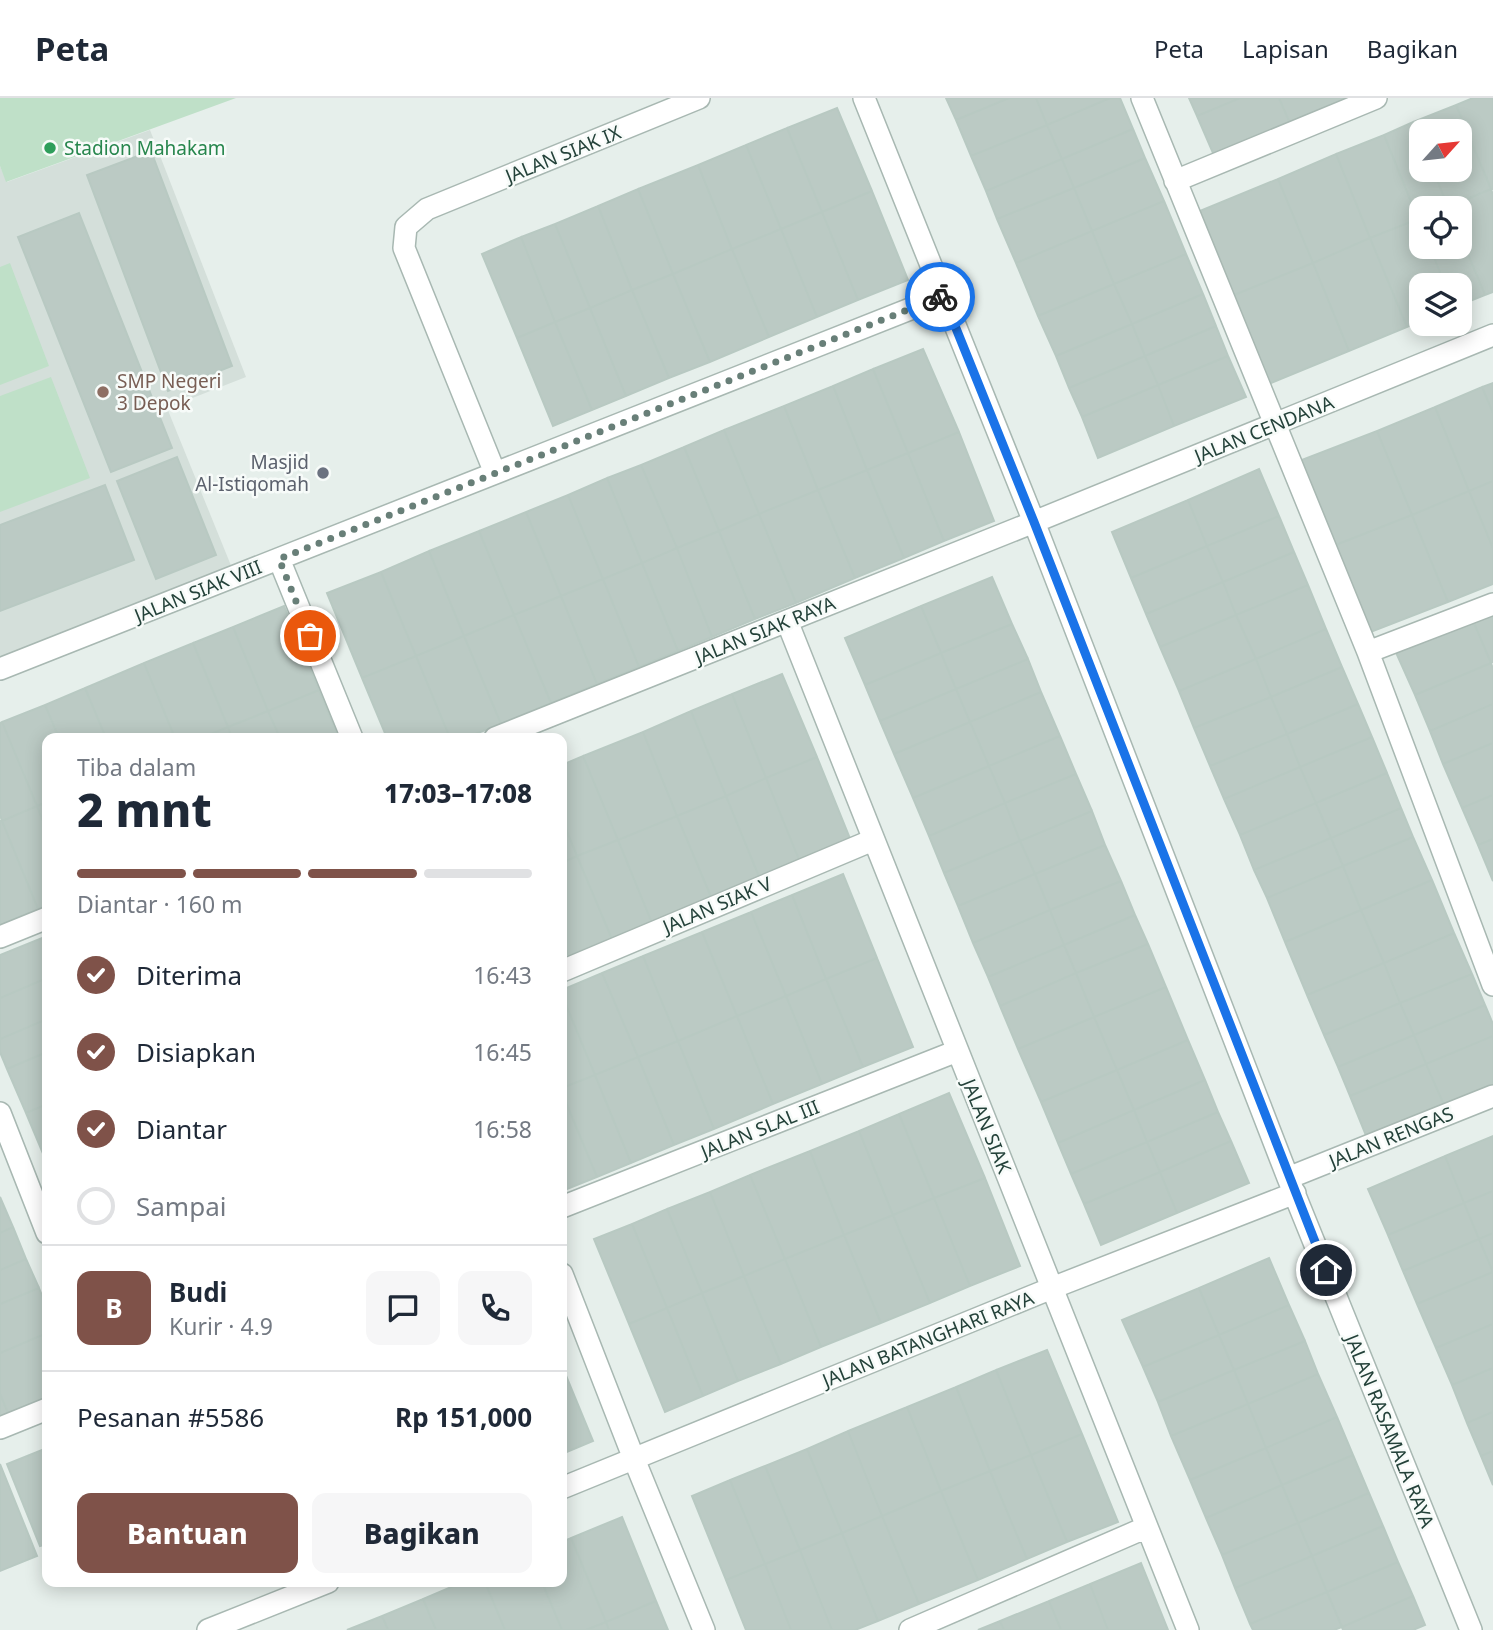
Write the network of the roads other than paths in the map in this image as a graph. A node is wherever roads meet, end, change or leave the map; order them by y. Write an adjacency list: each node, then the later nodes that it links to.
1 (699, 98): 9 (street, JALAN SIAK IX)
2 (864, 98): 6 (street, JALAN RASAMALA RAYA)
3 (1142, 98): 5 (street)
4 (1376, 98): 5 (street)
5 (1175, 181): 8 (street)
6 (943, 296): 9 (street, JALAN SIAK VIII); 10 (street, JALAN RASAMALA RAYA)
7 (1493, 335): 8 (street, JALAN CENDANA)
8 (1274, 425): 10 (street, JALAN CENDANA); 14 (street)
9 (495, 473): 11 (street, JALAN SIAK VIII)
10 (1034, 522): 13 (street, JALAN SIAK RAYA); 26 (street, JALAN RASAMALA RAYA)
11 (279, 559): 15 (street, JALAN SIAK VIII); 16 (street)
12 (1493, 604): 14 (street)
13 (787, 621): 17 (street, JALAN SIAK RAYA); 18 (street, JALAN SIAK)
14 (1368, 652): 22 (street)
15 (0, 669)
16 (350, 733)
17 (507, 733)
18 (873, 840): 21 (street, JALAN SIAK V); 23 (street, JALAN SIAK)
19 (42, 920): 20 (street)
20 (0, 937)
21 (567, 969)
22 (1493, 985)
23 (957, 1051): 27 (street, JALAN SLAL III); 30 (street, JALAN SIAK)
24 (1493, 1096): 26 (street, JALAN RENGAS)
25 (0, 1113): 28 (street)
26 (1291, 1185): 30 (street, JALAN BATANGHARI RAYA); 41 (street, JALAN RASAMALA RAYA)
27 (567, 1205)
28 (42, 1220)
29 (567, 1287): 33 (street)
30 (1052, 1288): 33 (street, JALAN BATANGHARI RAYA); 35 (street, JALAN SIAK)
31 (42, 1411): 32 (street)
32 (0, 1428)
33 (634, 1460): 34 (street, JALAN BATANGHARI RAYA); 38 (street)
34 (567, 1486)
35 (1147, 1527): 39 (street); 40 (street, JALAN SIAK)
36 (316, 1587): 37 (street)
37 (208, 1630)
38 (704, 1630)
39 (910, 1630)
40 (1188, 1630)
41 (1471, 1630)

